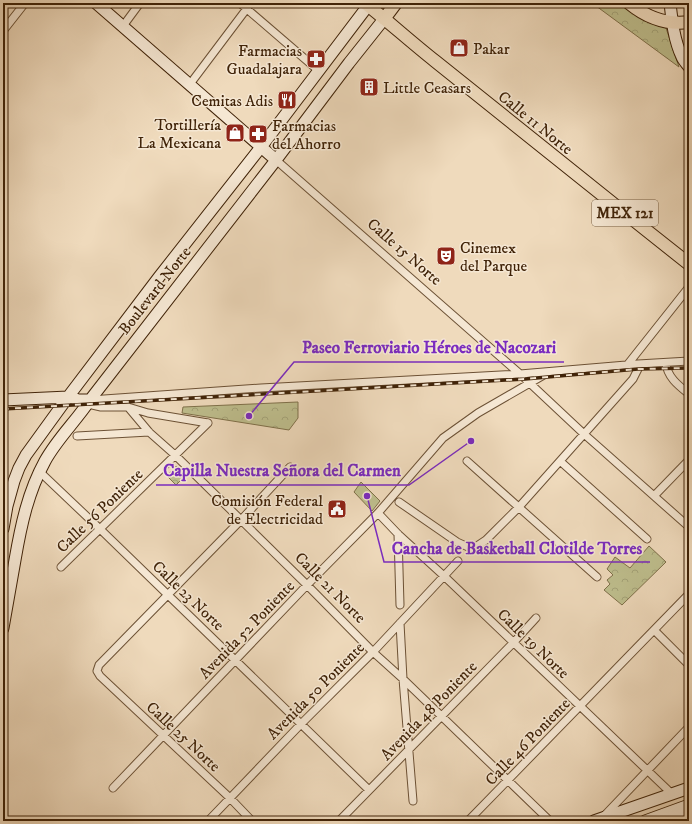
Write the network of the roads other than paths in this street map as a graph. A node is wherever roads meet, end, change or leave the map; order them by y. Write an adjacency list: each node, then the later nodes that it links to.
1 (25, 3): 14 (street)
2 (96, 3): 13 (main road, Calle 15 Norte)
3 (140, 3): 13 (street)
4 (240, 3): 9 (street)
5 (396, 3): 10 (main road, Boulevard Norte)
6 (629, 3): 12 (main road)
7 (670, 3): 12 (main road)
8 (368, 4): 10 (main road, Calle 11 Norte / MEX 121); 16 (main road, Boulevard Norte)
9 (249, 6): 16 (street); 17 (street)
10 (384, 19): 19 (main road, Boulevard Norte); 20 (main road, Calle 11 Norte / MEX 121)
11 (689, 22): 12 (main road)
12 (672, 23): 15 (main road)
13 (123, 26): 17 (main road, Calle 15 Norte)
14 (3, 31)
15 (689, 67)
16 (319, 71): 18 (main road, Boulevard Norte)
17 (190, 84): 18 (main road, Calle 15 Norte)
18 (261, 147): 19 (main road, Calle 15 Norte); 30 (main road, Boulevard Norte)
19 (276, 160): 27 (street, Calle 15 Norte); 32 (main road, Boulevard Norte)
20 (689, 264)
21 (689, 287): 24 (street)
22 (689, 362): 23 (street)
23 (666, 363): 25 (street); 29 (street)
24 (628, 364): 25 (street); 26 (street)
25 (638, 364): 35 (street)
26 (549, 372): 27 (street); 28 (street, Avenida 52 Poniente)
27 (520, 374): 28 (street, Calle 15 Norte); 32 (street)
28 (530, 383): 35 (street, Calle 15 Norte); 46 (street, Avenida 52 Poniente)
29 (689, 394)
30 (68, 397): 31 (main road); 32 (main road); 49 (main road, Boulevard Norte)
31 (3, 400)
32 (86, 401): 33 (street); 42 (main road, Boulevard Norte)
33 (128, 407): 34 (street, Calle 21 Norte); 37 (street, Calle 56 Poniente)
34 (149, 432): 36 (street); 37 (street, Calle 21 Norte)
35 (584, 434): 39 (street); 43 (street, Calle 15 Norte)
36 (77, 436)
37 (175, 455): 47 (street, Calle 21 Norte); 50 (street, Calle 56 Poniente)
38 (689, 460): 43 (street)
39 (560, 461): 45 (street); 52 (street)
40 (467, 462): 45 (street)
41 (290, 467): 47 (street)
42 (40, 472): 50 (street, Calle 23 Norte); 63 (main road, Boulevard Norte)
43 (654, 496): 48 (street, Calle 15 Norte)
44 (399, 502): 45 (street)
45 (519, 507): 56 (street)
46 (378, 513): 51 (street, Calle 19 Norte); 57 (street, Avenida 52 Poniente)
47 (241, 520): 57 (street, Calle 21 Norte); 59 (street)
48 (689, 527)
49 (3, 529)
50 (100, 529): 54 (street, Calle 56 Poniente); 59 (street, Calle 23 Norte)
51 (398, 534): 55 (street, Calle 19 Norte); 60 (street)
52 (647, 539)
53 (458, 561): 55 (street, Avenida 50 Poniente)
54 (61, 567)
55 (444, 576): 62 (street, Avenida 50 Poniente); 65 (street, Calle 19 Norte)
56 (597, 577)
57 (307, 585): 66 (street, Calle 21 Norte); 67 (street, Avenida 52 Poniente)
58 (689, 594): 64 (street, Calle 46 Poniente)
59 (168, 595): 67 (street, Calle 23 Norte); 74 (street, Calle 25 Norte)
60 (400, 605)
61 (536, 618): 65 (street, Avenida 48 Poniente)
62 (400, 623): 66 (street, Avenida 50 Poniente); 69 (street)
63 (3, 628)
64 (654, 630): 68 (street); 70 (street, Calle 46 Poniente)
65 (514, 642): 70 (street, Calle 19 Norte); 71 (street, Avenida 48 Poniente)
66 (373, 652): 69 (street, Calle 21 Norte); 72 (street, Avenida 50 Poniente)
67 (235, 660): 72 (street, Calle 23 Norte); 74 (street, Avenida 52 Poniente)
68 (689, 665)
69 (403, 679): 71 (street, Calle 21 Norte); 75 (street)
70 (580, 706): 76 (street, Calle 19 Norte); 77 (street, Calle 46 Poniente)
71 (441, 716): 75 (street, Avenida 48 Poniente); 77 (street, Calle 21 Norte)
72 (301, 724): 80 (street, Calle 23 Norte); 82 (street, Avenida 50 Poniente)
73 (689, 727): 76 (street)
74 (164, 736): 78 (street, Avenida 52 Poniente); 82 (street, Calle 25 Norte)
75 (408, 750): 80 (street, Avenida 48 Poniente); 83 (street)
76 (647, 770): 81 (street, Calle 19 Norte); 86 (street)
77 (507, 781): 91 (street, Calle 46 Poniente); 92 (street, Calle 21 Norte)
78 (113, 788)
79 (689, 788): 81 (main road)
80 (369, 790): 90 (street, Avenida 48 Poniente)
81 (672, 793): 86 (main road)
82 (230, 798): 88 (street, Avenida 50 Poniente); 89 (street, Calle 25 Norte)
83 (412, 801)
84 (689, 805): 87 (main road)
85 (689, 814): 87 (street)
86 (598, 819)
87 (663, 819): 93 (main road)
88 (208, 821)
89 (252, 821)
90 (339, 821)
91 (468, 821)
92 (550, 821)
93 (645, 821)

